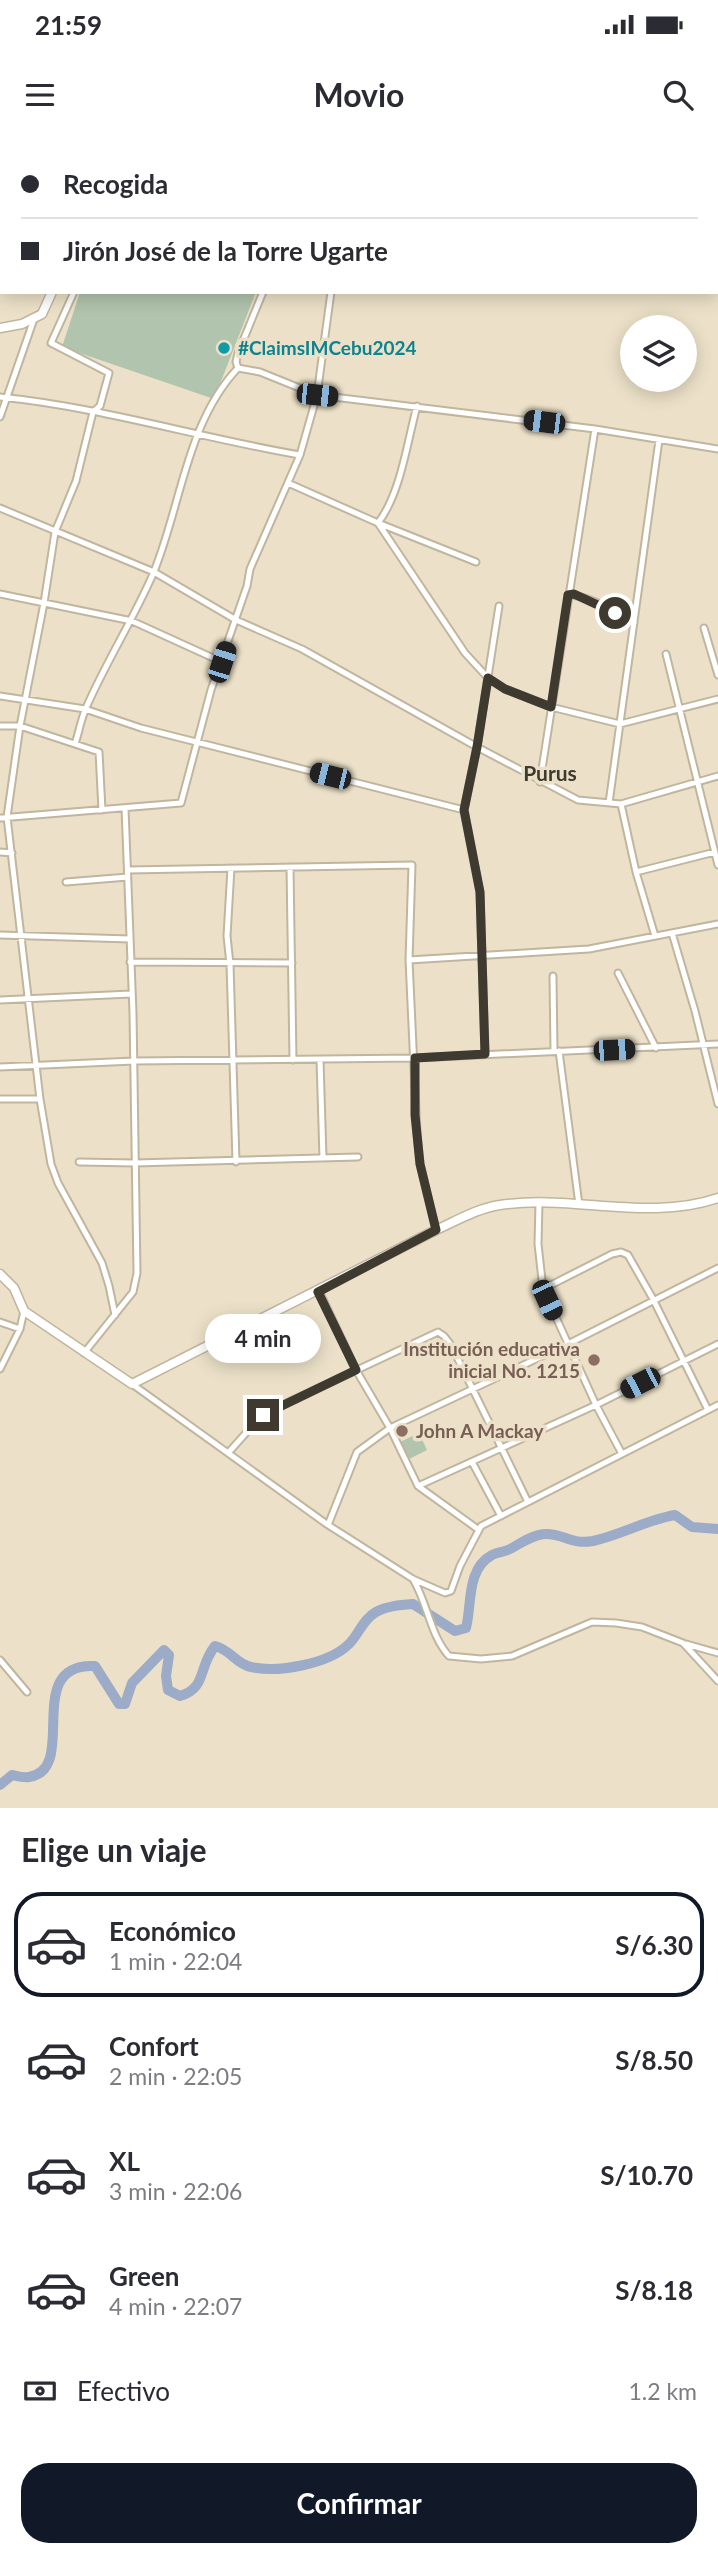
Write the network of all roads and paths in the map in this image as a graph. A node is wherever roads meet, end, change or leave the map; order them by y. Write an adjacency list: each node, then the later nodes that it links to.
1 (50, 294): 5 (street)
2 (73, 294): 11 (street)
3 (262, 294): 7 (street)
4 (331, 294): 8 (street)
5 (34, 319): 6 (street); 9 (street)
6 (0, 328)
7 (238, 368): 8 (street); 14 (street)
8 (317, 395): 10 (street); 17 (street)
9 (3, 398): 11 (street); 12 (street)
10 (417, 405): 13 (street); 20 (street)
11 (93, 412): 14 (street); 21 (street)
12 (0, 417)
13 (595, 429): 15 (street); 25 (street)
14 (198, 435): 17 (street); 23 (street)
15 (659, 440): 16 (street); 30 (street)
16 (718, 449)
17 (300, 455): 18 (street)
18 (288, 483): 20 (street); 28 (street)
19 (0, 508): 21 (street)
20 (377, 523): 22 (street); 35 (street)
21 (55, 532): 23 (street); 26 (street)
22 (476, 562)
23 (153, 572): 28 (street); 29 (street)
24 (0, 594): 26 (street)
25 (568, 595): 30 (street); 39 (street)
26 (44, 603): 29 (street); 38 (street)
27 (499, 606): 35 (street)
28 (236, 620): 33 (street); 47 (street)
29 (132, 621): 33 (street); 41 (street)
30 (634, 623): 42 (street)
31 (705, 628): 34 (street)
32 (666, 654): 40 (street)
33 (222, 662): 45 (street)
34 (718, 675)
35 (488, 678): 39 (street); 47 (street)
36 (0, 696): 38 (street)
37 (718, 699): 40 (street)
38 (26, 700): 41 (street); 44 (street)
39 (551, 707): 42 (street); 50 (street)
40 (679, 708): 42 (street); 49 (street)
41 (85, 709): 45 (street); 46 (street)
42 (620, 724): 51 (street)
43 (0, 726): 44 (street)
44 (20, 726): 46 (street); 56 (street)
45 (196, 742): 53 (street); 55 (street)
46 (75, 744): 54 (street)
47 (477, 747): 50 (street); 55 (street)
48 (718, 776): 49 (street)
49 (697, 781): 52 (street); 58 (street)
50 (540, 782): 51 (street)
51 (609, 803): 52 (street)
52 (621, 804): 65 (street)
53 (125, 808): 54 (street); 64 (street)
54 (102, 810): 56 (street)
55 (464, 810): 74 (street)
56 (8, 817): 57 (street); 60 (street)
57 (0, 818)
58 (716, 851): 61 (street); 65 (street)
59 (0, 852): 60 (street)
60 (12, 853): 71 (street)
61 (718, 865)
62 (290, 867): 63 (street); 75 (street); 77 (street)
63 (231, 868): 64 (street); 78 (street)
64 (128, 870): 66 (street)
65 (636, 872): 72 (street)
66 (128, 877): 67 (street); 73 (street)
67 (66, 882)
68 (718, 924): 69 (street)
69 (672, 933): 72 (street); 85 (street)
70 (0, 935): 71 (street)
71 (22, 936): 73 (street); 82 (street)
72 (655, 936): 74 (street)
73 (130, 939): 76 (street)
74 (482, 956): 75 (street); 88 (street)
75 (410, 960): 89 (street)
76 (130, 962): 78 (street); 81 (street)
77 (292, 963): 78 (street); 90 (street)
78 (230, 964): 93 (street)
79 (618, 973): 86 (street)
80 (553, 976): 87 (street)
81 (131, 995): 82 (street); 92 (street)
82 (30, 998): 83 (street); 94 (street)
83 (0, 1000)
84 (718, 1044): 85 (street)
85 (704, 1045): 86 (street); 98 (street)
86 (656, 1048): 87 (street)
87 (556, 1051): 88 (street); 106 (street)
88 (485, 1054): 89 (street)
89 (415, 1058): 91 (street); 107 (street)
90 (293, 1060): 91 (street); 93 (street)
91 (320, 1060): 100 (street)
92 (134, 1061): 93 (street); 94 (street); 103 (street)
93 (233, 1061): 101 (street)
94 (36, 1066): 95 (street); 97 (street)
95 (0, 1067)
96 (0, 1099): 97 (street)
97 (40, 1100): 114 (street)
98 (718, 1104)
99 (358, 1157): 100 (street)
100 (323, 1158): 101 (street)
101 (236, 1161): 103 (street)
102 (79, 1162): 103 (street)
103 (135, 1163): 114 (street)
104 (718, 1198): 106 (street)
105 (539, 1203): 106 (street); 107 (street); 110 (street)
106 (579, 1205)
107 (436, 1230): 111 (street)
108 (718, 1268): 112 (street)
109 (0, 1274): 113 (street)
110 (543, 1289): 112 (street); 117 (street)
111 (318, 1292): 122 (street); 123 (street)
112 (653, 1299): 117 (street); 120 (street)
113 (24, 1311): 116 (street); 119 (street)
114 (115, 1315): 119 (street)
115 (0, 1322): 116 (street)
116 (20, 1329): 121 (street)
117 (568, 1344): 124 (street); 125 (street)
118 (718, 1344): 120 (street)
119 (84, 1353): 123 (street)
120 (684, 1360): 125 (street); 127 (street)
121 (0, 1369)
122 (356, 1370): 124 (street); 128 (street); 130 (street)
123 (132, 1384): 130 (street)
124 (473, 1389): 128 (street); 129 (street)
125 (596, 1405): 129 (street); 131 (street)
126 (718, 1405): 127 (street)
127 (708, 1410): 131 (street)
128 (390, 1428): 133 (street); 136 (street)
129 (502, 1449): 132 (street); 134 (street)
130 (229, 1452): 136 (street)
131 (622, 1454): 134 (street)
132 (472, 1462): 133 (street); 135 (street)
133 (418, 1486): 137 (street)
134 (527, 1502): 135 (street)
135 (501, 1516): 137 (street)
136 (328, 1525): 138 (street)
137 (479, 1530): 138 (street)
138 (413, 1579): 139 (street)
139 (683, 1643): 140 (street); 142 (street)
140 (718, 1653)
141 (0, 1660): 143 (street)
142 (718, 1681)
143 (27, 1692)

